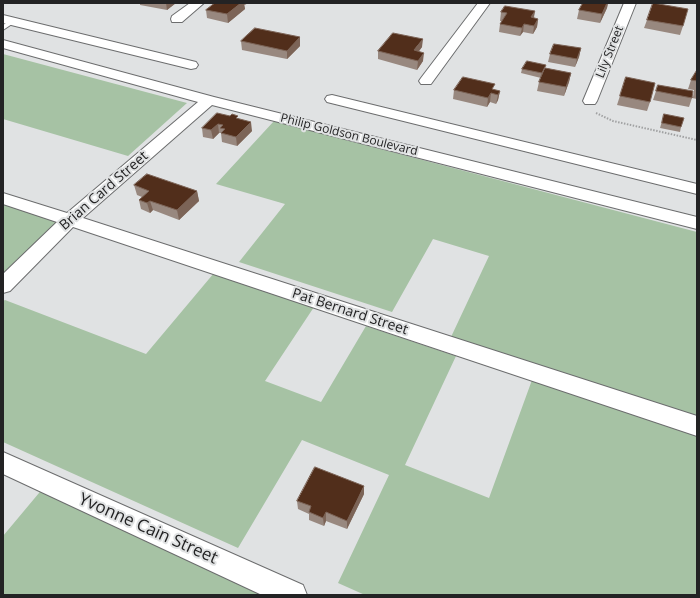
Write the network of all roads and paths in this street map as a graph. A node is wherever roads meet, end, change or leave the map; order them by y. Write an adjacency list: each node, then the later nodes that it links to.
1 (198, 3): 4 (street)
2 (484, 3): 8 (street)
3 (630, 3): 11 (street, Lily Street)
4 (177, 19)
5 (6, 23): 7 (street)
6 (3, 44): 10 (street, Philip Goldson Boulevard)
7 (191, 65)
8 (426, 80)
9 (332, 99): 13 (street)
10 (209, 100): 15 (street, Brian Card Street); 16 (street, Philip Goldson Boulevard)
11 (590, 101): 12 (path)
12 (697, 140)
13 (697, 189)
14 (3, 198): 15 (street, Pat Bernard Street)
15 (70, 220): 17 (street, Brian Card Street); 18 (street, Pat Bernard Street)
16 (697, 223)
17 (3, 286)
18 (697, 426)
19 (3, 463): 20 (street, Yvonne Cain Street)
20 (293, 595)

